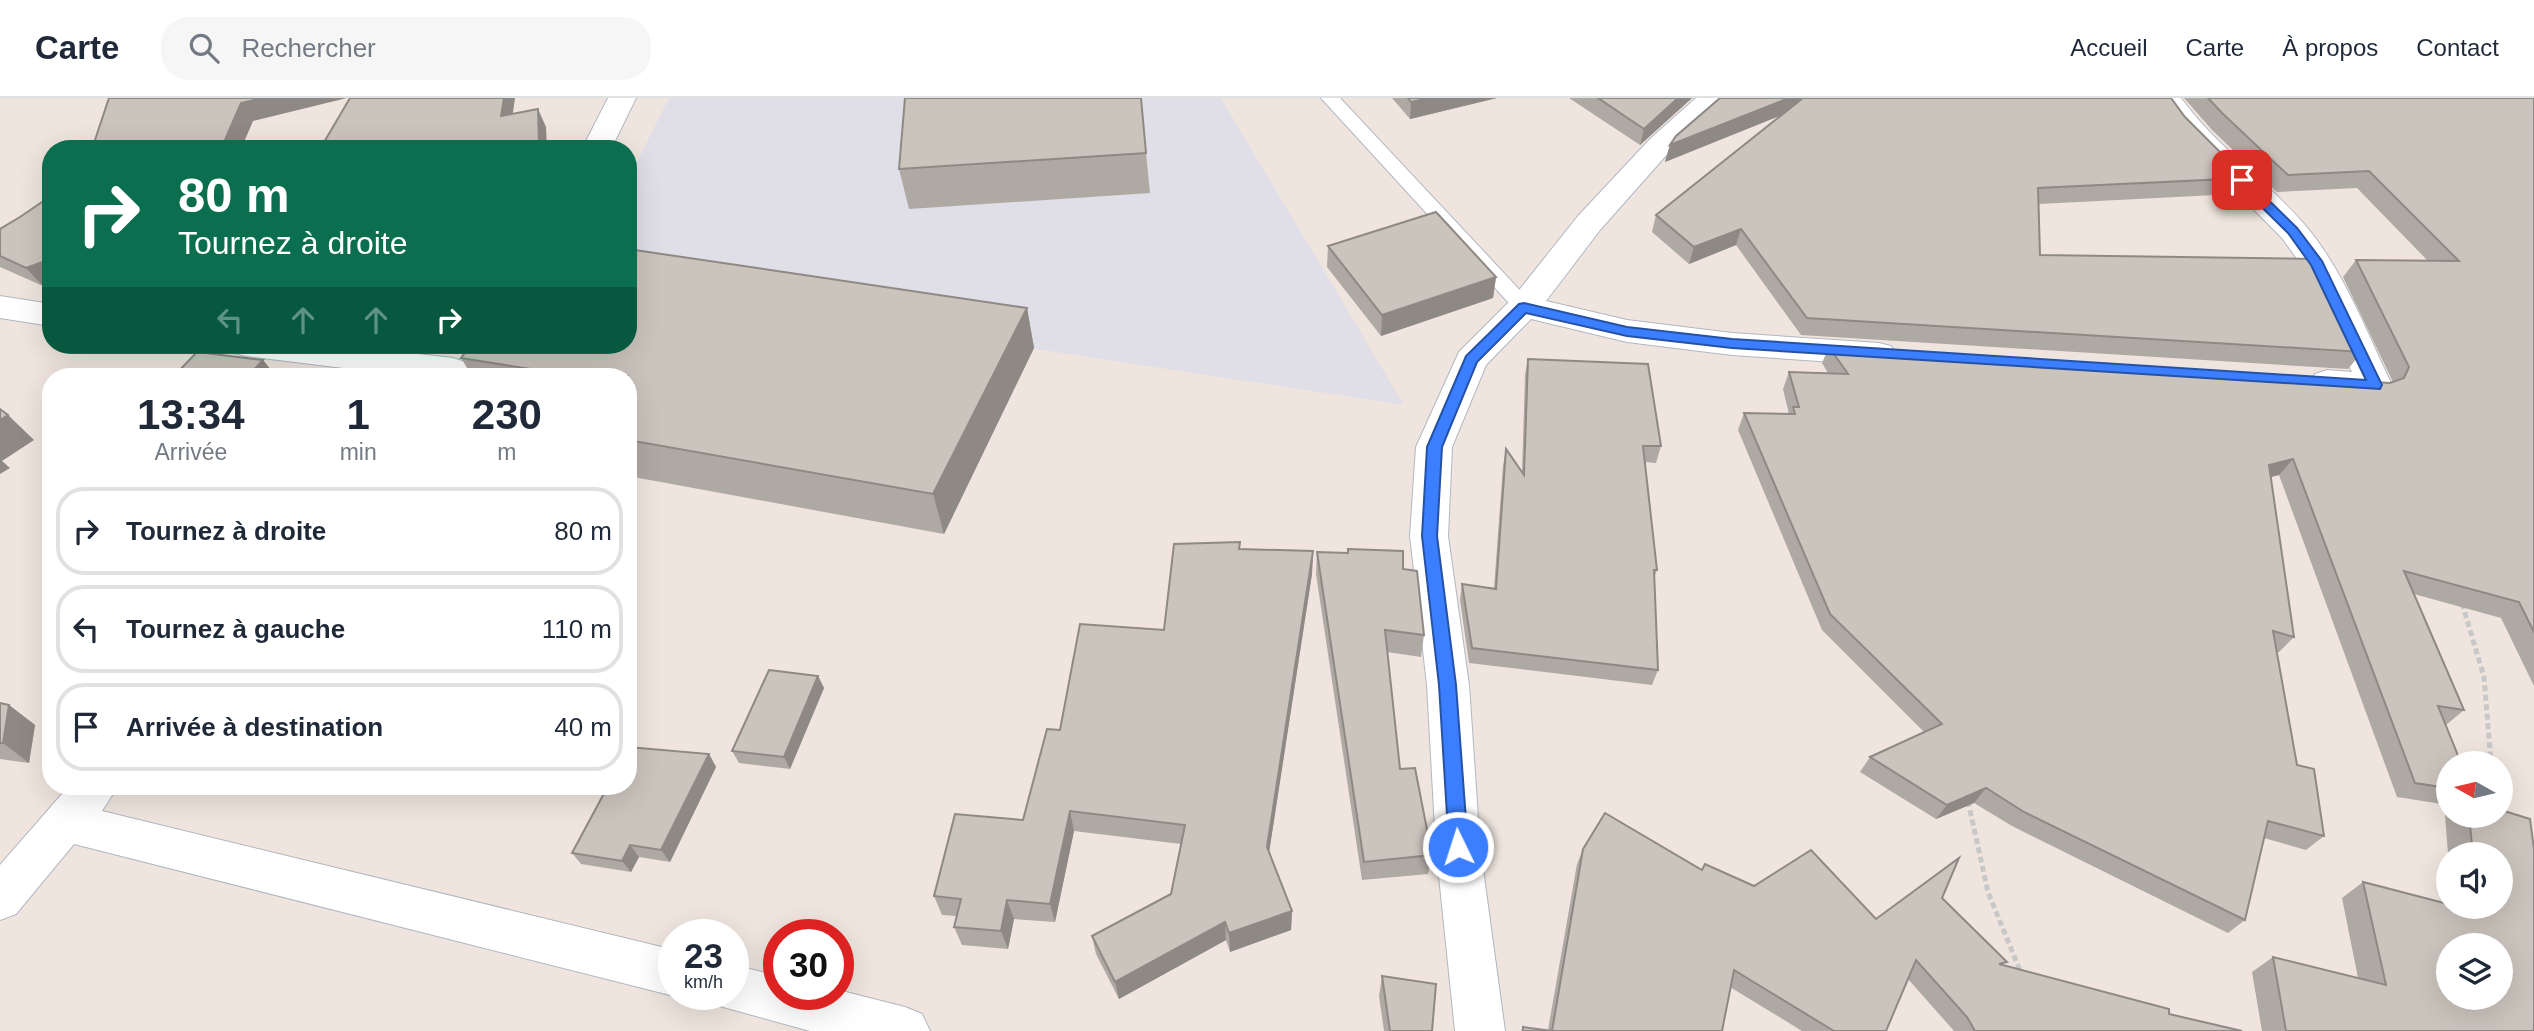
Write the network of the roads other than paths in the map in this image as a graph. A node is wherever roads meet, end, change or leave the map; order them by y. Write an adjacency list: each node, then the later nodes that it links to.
1 (622, 98): 5 (street)
2 (1330, 98): 7 (lane)
3 (1716, 98): 7 (street)
4 (2167, 98): 12 (street)
5 (601, 140)
6 (0, 307): 8 (street)
7 (1524, 307): 10 (street); 19 (street)
8 (42, 314)
9 (346, 354): 11 (street)
10 (1914, 356)
11 (458, 364)
12 (2295, 380)
13 (88, 795): 14 (street)
14 (65, 822): 15 (street); 16 (street)
15 (0, 899)
16 (658, 970)
17 (749, 992): 18 (street)
18 (905, 1031)
19 (1480, 1031)

